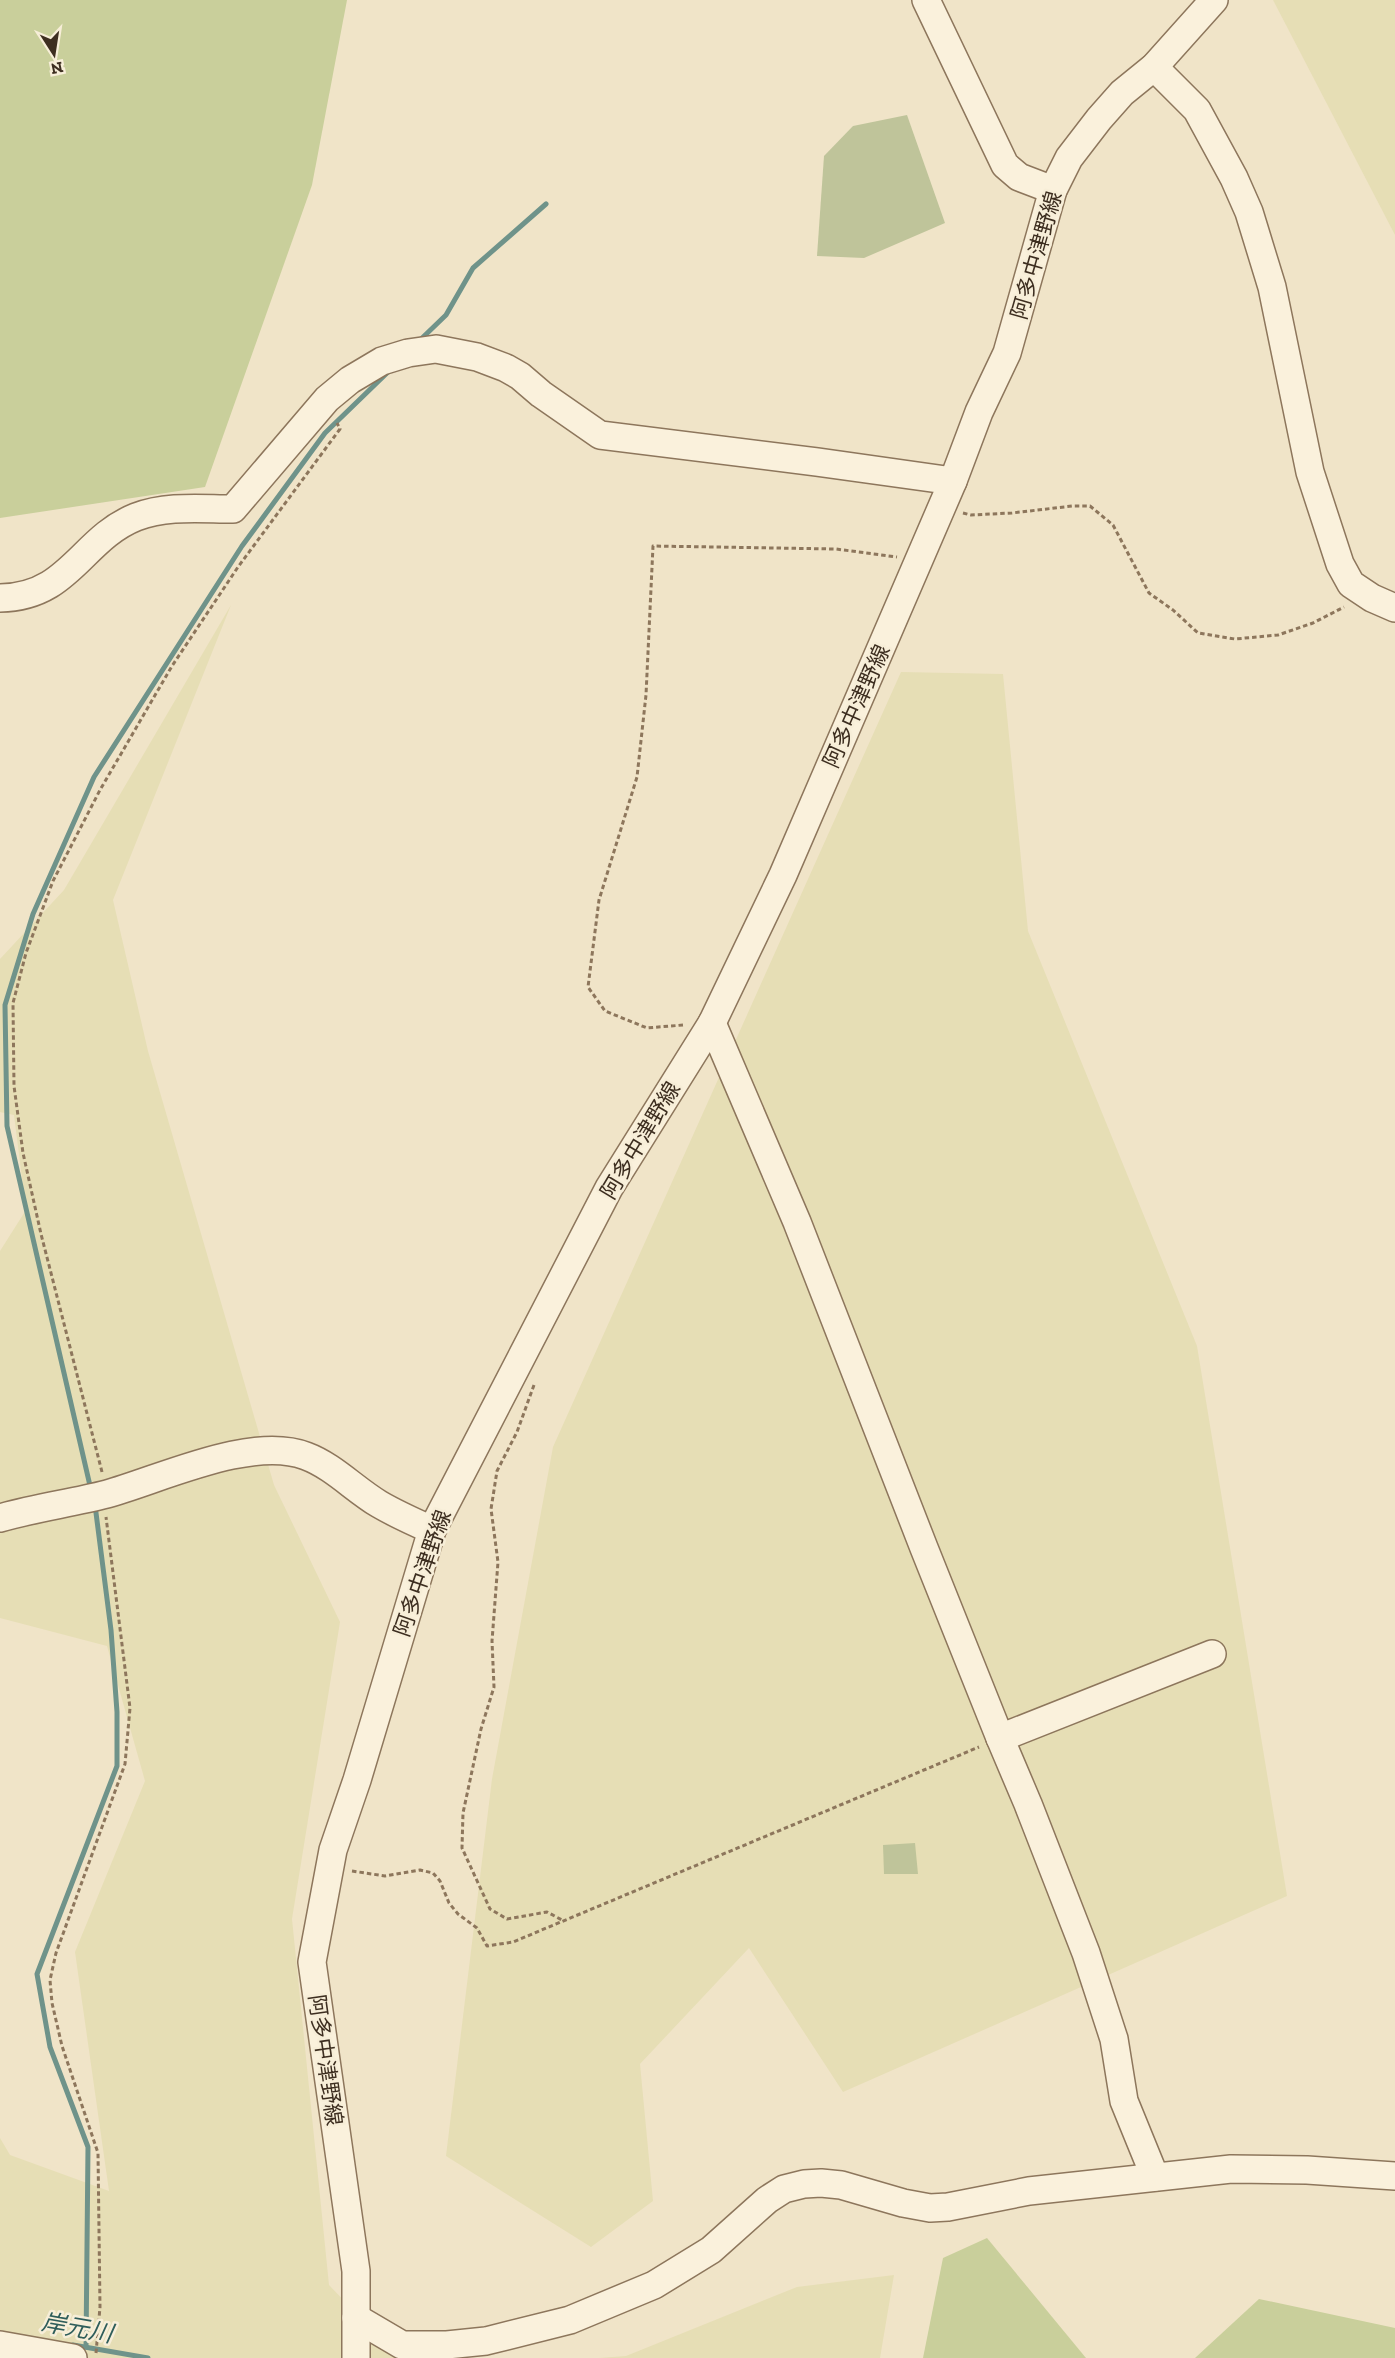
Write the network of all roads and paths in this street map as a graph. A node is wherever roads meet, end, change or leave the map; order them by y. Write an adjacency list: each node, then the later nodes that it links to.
1 (926, 0): 4 (street)
2 (1214, 0): 3 (street, 阿多中津野線)
3 (1154, 67): 4 (street, 阿多中津野線); 9 (street)
4 (1053, 190): 6 (street, 阿多中津野線)
5 (327, 399): 6 (street); 10 (street); 14 (path)
6 (953, 481): 7 (street, 阿多中津野線)
7 (941, 508): 8 (street, 阿多中津野線); 9 (path)
8 (919, 560): 12 (street, 阿多中津野線); 12 (path)
9 (1360, 591): 11 (street)
10 (0, 598)
11 (1395, 608)
12 (712, 1023): 16 (street, 阿多中津野線); 18 (street)
13 (537, 1374): 20 (path)
14 (107, 1494): 15 (street); 16 (street); 26 (path)
15 (0, 1518)
16 (432, 1530): 19 (street, 阿多中津野線)
17 (1212, 1654): 18 (street)
18 (1000, 1738): 20 (path); 22 (street)
19 (328, 1868): 20 (path); 23 (street, 阿多中津野線)
20 (564, 1921)
21 (1395, 2176): 22 (street)
22 (1155, 2177): 23 (street)
23 (356, 2318): 27 (street, 阿多中津野線)
24 (0, 2344): 25 (street)
25 (73, 2358)
26 (96, 2358)
27 (356, 2358)

